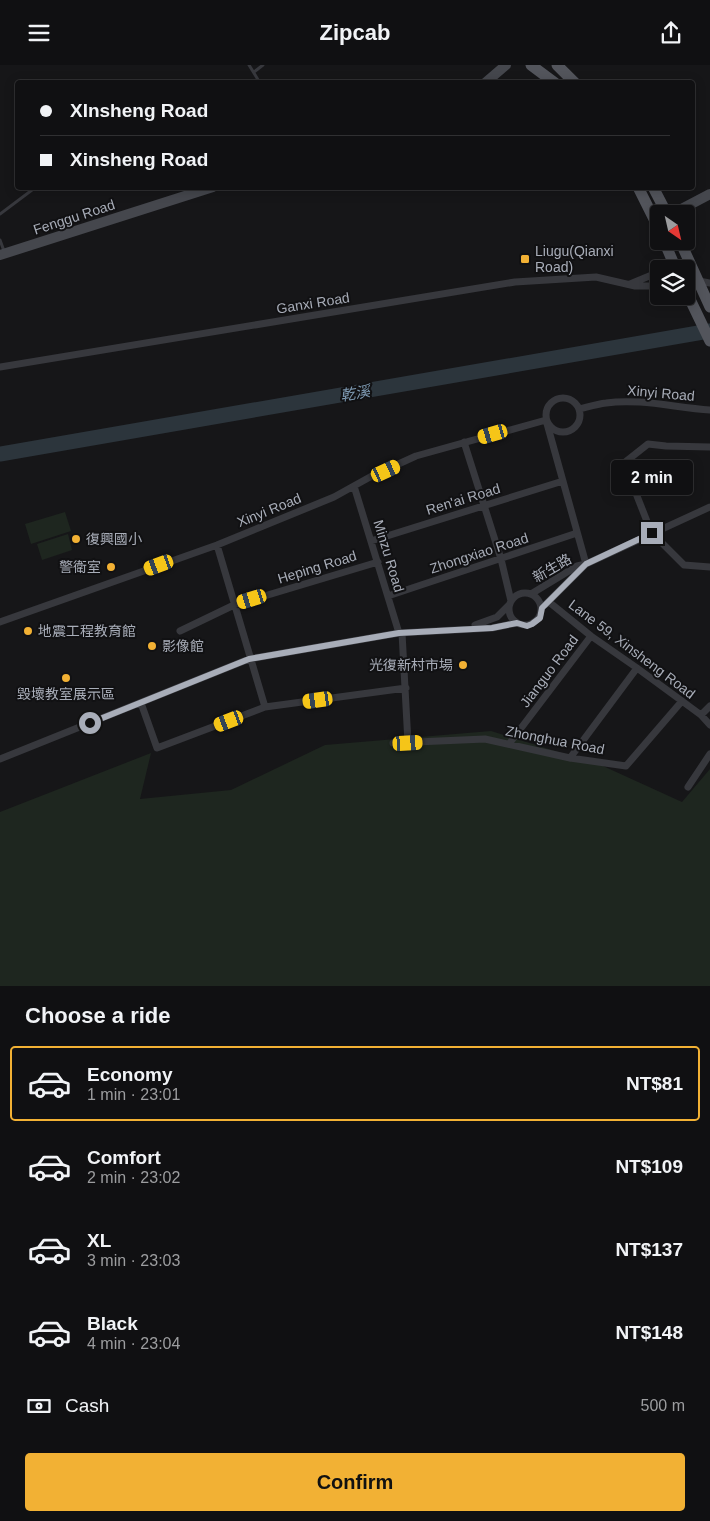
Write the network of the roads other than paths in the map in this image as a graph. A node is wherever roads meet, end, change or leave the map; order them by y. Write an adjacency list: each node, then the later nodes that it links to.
1 (249, 65): 6 (lane)
2 (263, 65): 6 (lane)
3 (506, 65): 8 (street)
4 (531, 65): 9 (main road)
5 (557, 65): 10 (main road)
6 (254, 72): 7 (lane)
7 (258, 80)
8 (488, 80)
9 (552, 80)
10 (572, 80)
11 (32, 190): 19 (lane)
12 (204, 190): 22 (street, Fenggu Road)
13 (640, 190): 18 (main road)
14 (655, 190): 16 (main road)
15 (710, 194): 17 (street)
16 (662, 205)
17 (689, 205)
18 (650, 209)
19 (0, 214)
20 (0, 240): 22 (lane)
21 (685, 250): 24 (main road)
22 (3, 254)
23 (650, 276): 25 (street)
24 (704, 282): 28 (main road)
25 (630, 284): 26 (street, Ganxi Road); 30 (street, Ganxi Road)
26 (650, 286)
27 (693, 305): 29 (main road)
28 (710, 307)
29 (710, 341)
30 (0, 367)
31 (580, 409): 32 (street, Xinyi Road); 33 (street); 33 (street)
32 (710, 410)
33 (546, 420): 34 (street, Xinyi Road); 36 (street)
34 (464, 442): 37 (street, Xinyi Road); 38 (street)
35 (710, 447): 41 (street)
36 (563, 481): 38 (street, Ren'ai Road); 40 (street)
37 (354, 486): 42 (street, Minzu Road); 43 (street, Xinyi Road)
38 (484, 506): 42 (street, Ren'ai Road); 44 (street)
39 (710, 507): 41 (street, 新生路)
40 (578, 533): 44 (street, Zhongxiao Road); 46 (street)
41 (652, 534): 46 (street, 新生路); 47 (street)
42 (371, 541): 45 (street, Minzu Road)
43 (217, 545): 52 (street); 54 (street, Xinyi Road)
44 (501, 559): 49 (street, Zhongxiao Road); 51 (street)
45 (378, 561): 49 (street, Minzu Road); 52 (street, Heping Road)
46 (586, 564): 48 (street, 新生路); 50 (street)
47 (710, 567)
48 (531, 594): 51 (street); 53 (street)
49 (388, 596): 58 (street, Minzu Road)
50 (549, 601): 53 (street); 59 (street, Lane 59, Xinsheng Road)
51 (510, 603): 55 (street); 56 (street)
52 (234, 605): 57 (street, Heping Road); 60 (street)
53 (542, 608): 55 (street)
54 (0, 622)
55 (517, 623): 56 (street)
56 (458, 629): 58 (street)
57 (180, 631)
58 (400, 633): 60 (street); 62 (street, Minzu Road)
59 (590, 636): 61 (street, Lane 59, Xinsheng Road); 71 (street, Jianguo Road)
60 (249, 659): 64 (street); 66 (street)
61 (638, 668): 63 (street, Lane 59, Xinsheng Road); 73 (street)
62 (406, 688): 66 (street); 70 (street, Minzu Road)
63 (682, 701): 67 (street, Lane 59, Xinsheng Road); 73 (street, Zhonghua Road)
64 (141, 703): 66 (street); 74 (street)
65 (710, 706): 67 (street)
66 (265, 707)
67 (701, 715): 68 (street, Lane 59, Xinsheng Road)
68 (710, 725)
69 (393, 743): 70 (street, Zhonghua Road)
70 (408, 743): 71 (street, Zhonghua Road)
71 (509, 744): 73 (street, Zhonghua Road)
72 (710, 755): 75 (street)
73 (570, 758)
74 (0, 759)
75 (688, 787)

